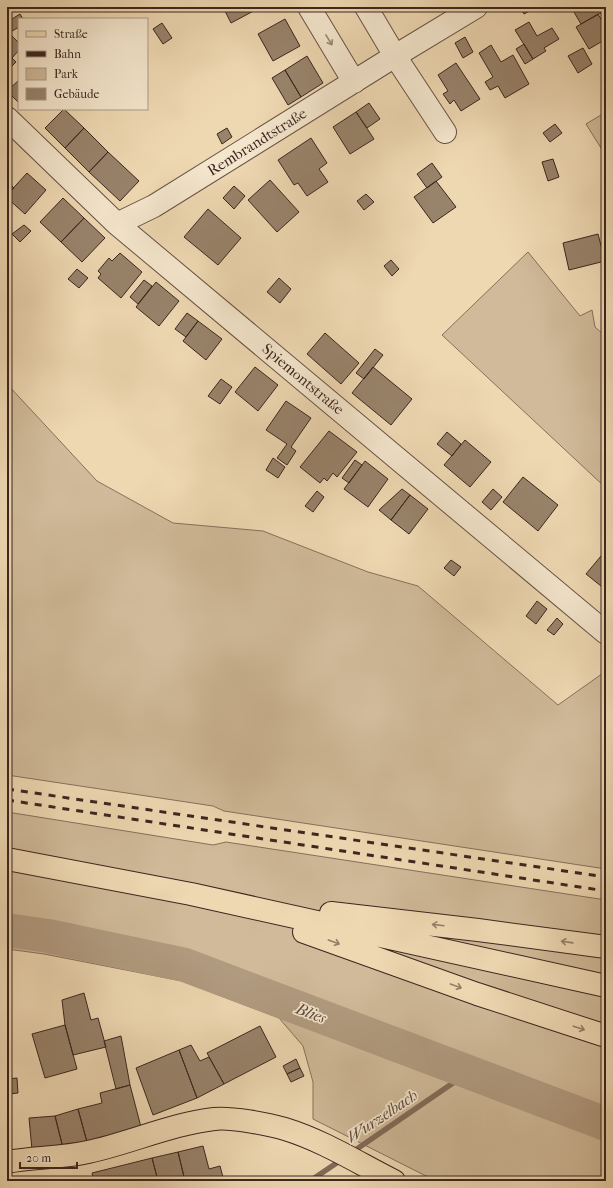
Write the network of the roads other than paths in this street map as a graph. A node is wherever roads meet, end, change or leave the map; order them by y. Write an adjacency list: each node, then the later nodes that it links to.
1 (309, 7): 5 (street, one-way to 5)
2 (366, 7): 4 (street)
3 (476, 7): 4 (street, Rembrandtstraße)
4 (395, 56): 5 (street, Rembrandtstraße); 7 (street)
5 (354, 82): 8 (street, Rembrandtstraße)
6 (7, 118): 8 (street, Spiemontstraße)
7 (445, 132)
8 (117, 224): 9 (street, Spiemontstraße)
9 (606, 633)
10 (7, 859): 11 (main road)
11 (191, 894): 12 (main road, one-way to 11); 13 (main road); 14 (main road, one-way to 14)
12 (606, 947)
13 (606, 986)
14 (606, 1036)
15 (7, 1162): 16 (main road)
16 (392, 1180)

